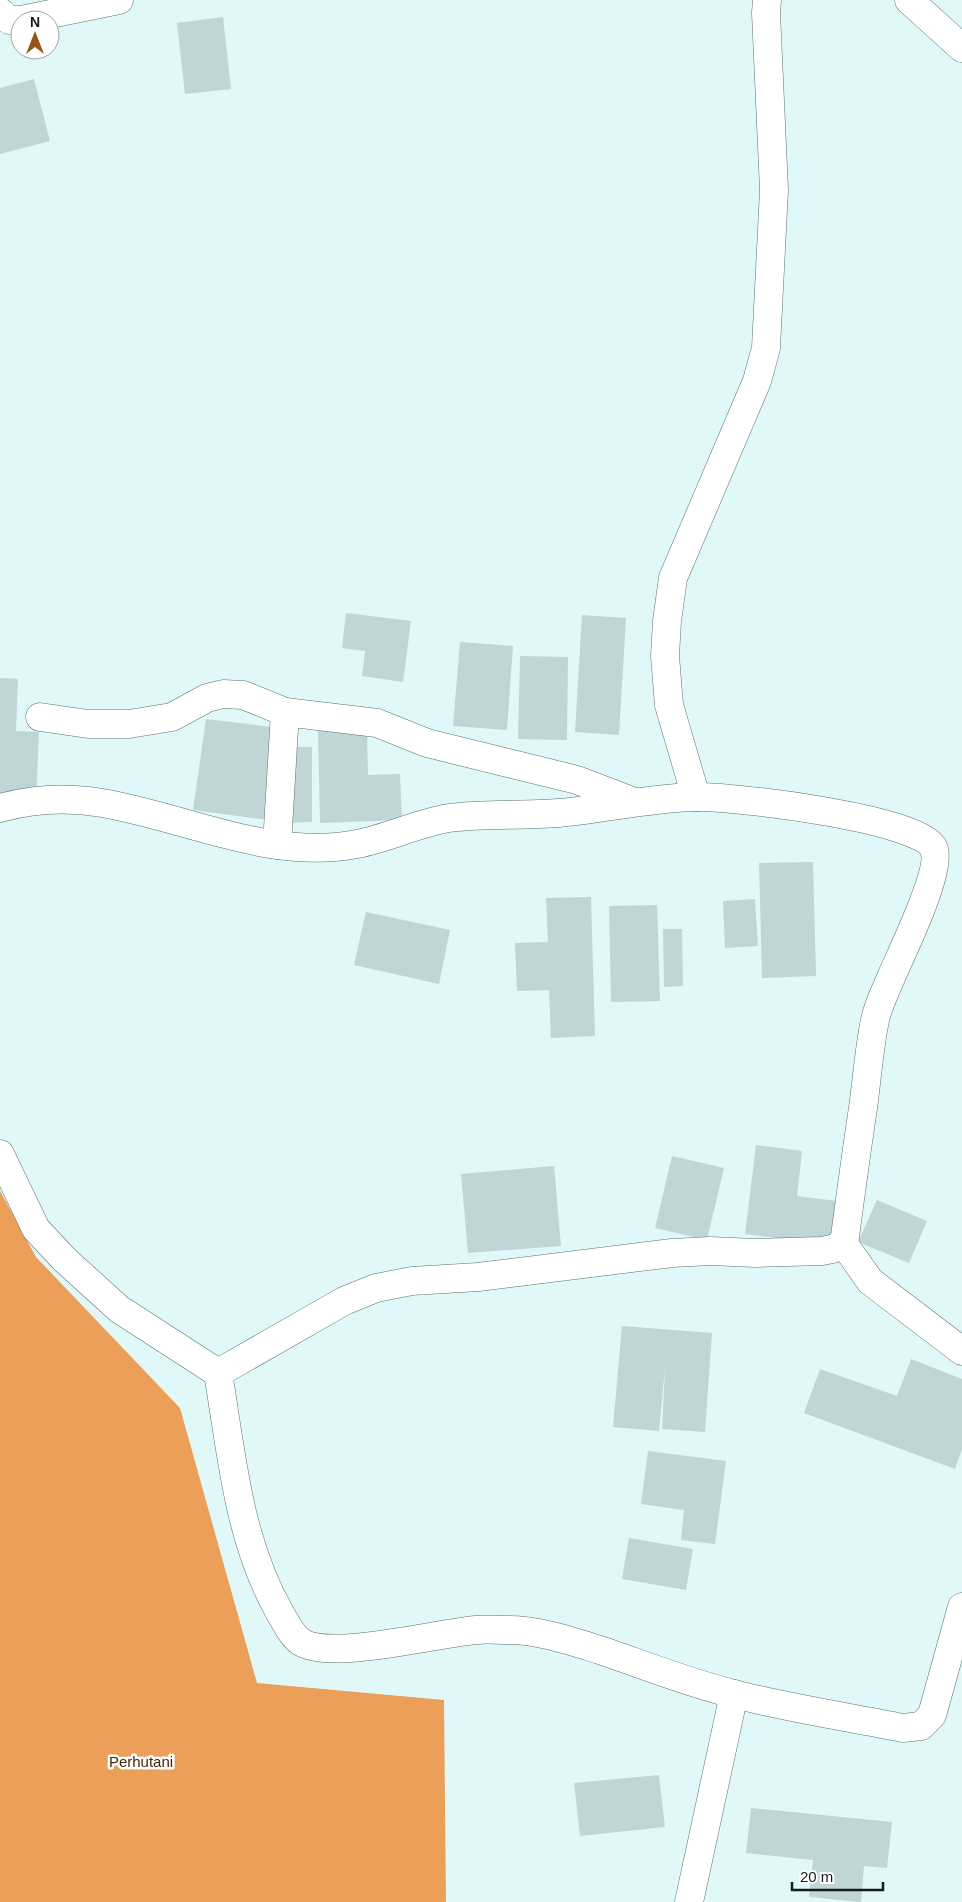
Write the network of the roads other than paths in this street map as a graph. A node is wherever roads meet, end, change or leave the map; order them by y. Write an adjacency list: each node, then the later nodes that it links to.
1 (119, 0): 4 (street)
2 (767, 0): 8 (street)
3 (909, 0): 5 (street)
4 (0, 12)
5 (962, 48)
6 (285, 712): 7 (street); 9 (street); 11 (street)
7 (40, 717)
8 (696, 797): 9 (street); 13 (street)
9 (637, 803): 11 (street)
10 (0, 808): 11 (street)
11 (277, 845)
12 (0, 1154): 15 (street)
13 (844, 1244): 14 (street); 15 (street)
14 (962, 1351)
15 (218, 1374): 17 (street)
16 (962, 1608): 17 (street)
17 (734, 1694): 18 (street)
18 (689, 1902)

